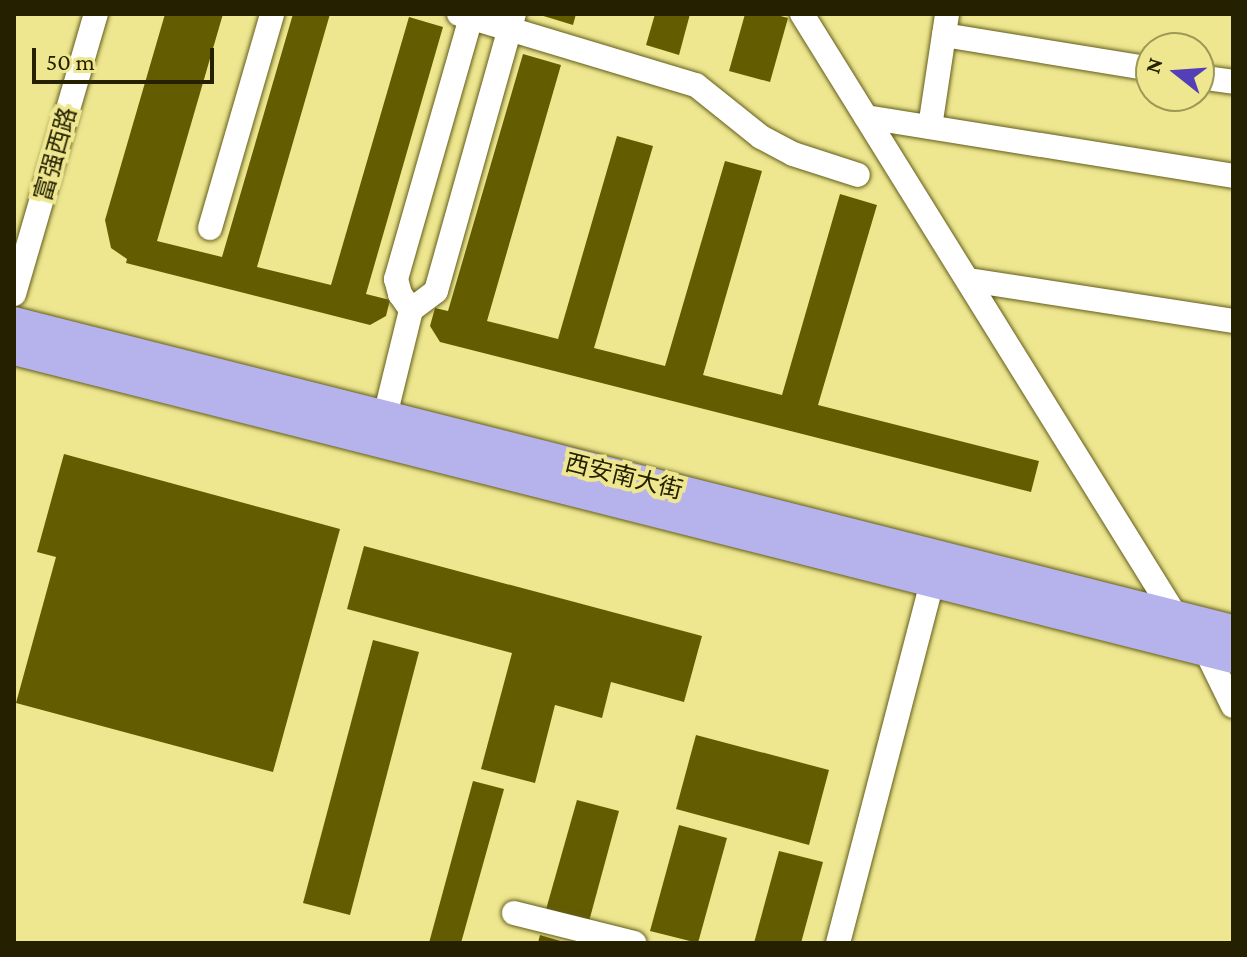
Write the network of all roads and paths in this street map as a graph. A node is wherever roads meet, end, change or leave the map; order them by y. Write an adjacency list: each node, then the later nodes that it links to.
1 (96, 14): 14 (street, 富强西路)
2 (272, 14): 12 (street)
3 (802, 14): 8 (street)
4 (467, 15): 5 (street); 15 (street)
5 (512, 21): 10 (street); 15 (street)
6 (945, 25): 7 (street); 9 (street)
7 (1135, 66)
8 (866, 117): 9 (street); 13 (street)
9 (930, 127): 11 (street)
10 (858, 175)
11 (1233, 176)
12 (210, 228)
13 (969, 280): 16 (street); 20 (street)
14 (14, 294)
15 (411, 310): 18 (street)
16 (1233, 321)
17 (15, 348): 18 (main road, 西安南大街); 19 (main road, 西安南大街)
18 (385, 416): 20 (main road, 西安南大街)
19 (932, 582): 22 (main road, 西安南大街); 26 (street)
20 (1175, 615): 21 (main road, 西安南大街)
21 (1233, 630)
22 (1219, 654): 23 (street)
23 (1233, 706)
24 (514, 913): 25 (street)
25 (634, 943)
26 (838, 943)

